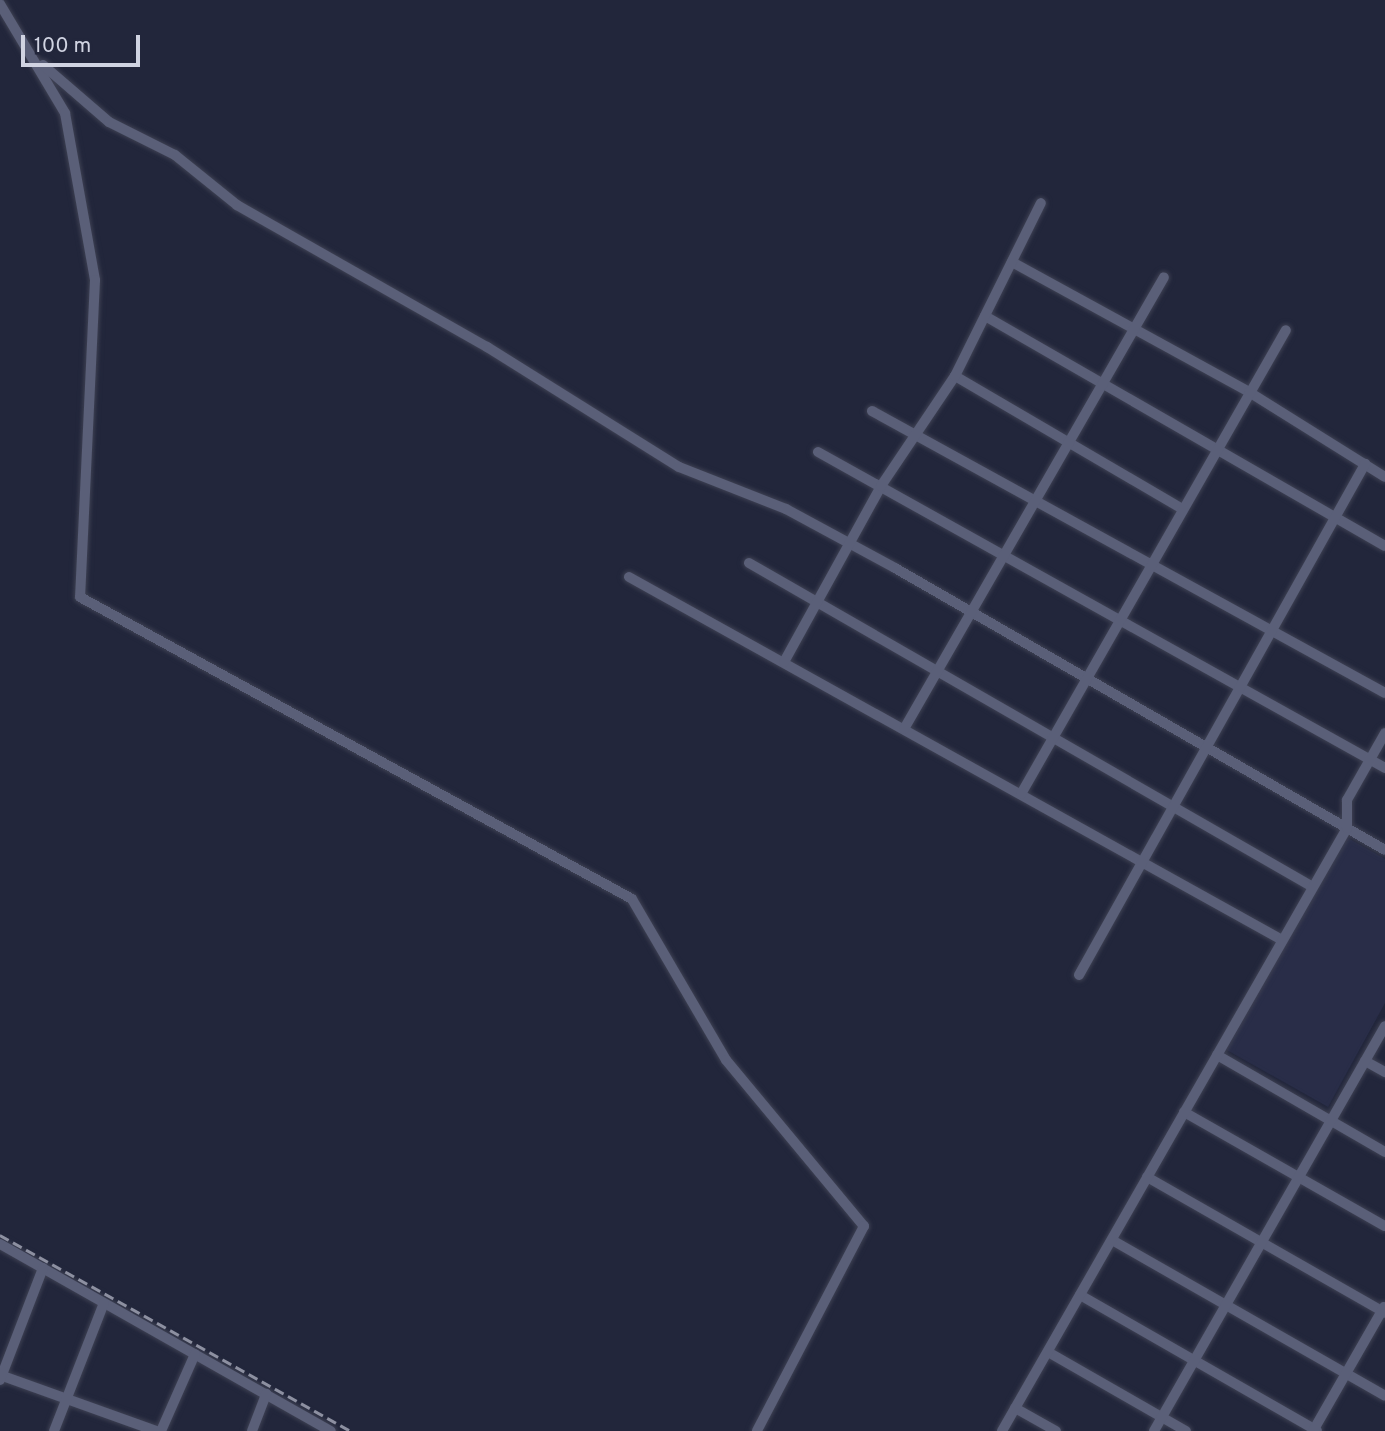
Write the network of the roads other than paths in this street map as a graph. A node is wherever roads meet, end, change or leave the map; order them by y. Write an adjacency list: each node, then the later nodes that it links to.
1 (0, 4): 2 (street)
2 (40, 62): 23 (street); 84 (street)
3 (1041, 203): 4 (street)
4 (1012, 262): 6 (street); 7 (street)
5 (1164, 277): 7 (street)
6 (985, 316): 9 (street); 10 (street)
7 (1134, 329): 10 (street); 11 (street)
8 (1286, 330): 11 (street)
9 (955, 376): 13 (street); 14 (street)
10 (1101, 385): 14 (street); 16 (street)
11 (1249, 392): 16 (street); 17 (street)
12 (873, 411): 13 (street)
13 (916, 435): 19 (street); 20 (street)
14 (1067, 441): 20 (street); 21 (street)
15 (818, 452): 19 (street)
16 (1215, 452): 21 (street); 22 (street)
17 (1365, 464): 18 (street); 22 (street)
18 (1385, 477)
19 (881, 486): 23 (street); 25 (street)
20 (1033, 500): 25 (street); 27 (street)
21 (1183, 509): 27 (street)
22 (1336, 519): 24 (street); 32 (street)
23 (852, 544): 29 (street); 30 (street)
24 (1385, 546)
25 (1003, 555): 30 (street); 31 (street)
26 (749, 564): 29 (street)
27 (1152, 564): 31 (street); 32 (street)
28 (629, 577): 33 (street)
29 (819, 605): 33 (street); 34 (street)
30 (971, 612): 34 (street); 35 (street)
31 (1122, 622): 35 (street); 36 (street)
32 (1274, 629): 36 (street); 37 (street)
33 (784, 662): 38 (street)
34 (937, 674): 38 (street); 40 (street)
35 (1088, 679): 40 (street); 41 (street)
36 (1242, 688): 41 (street); 42 (street)
37 (1385, 693)
38 (904, 729): 44 (street)
39 (1385, 733): 42 (street)
40 (1052, 742): 44 (street); 45 (street)
41 (1205, 746): 45 (street); 46 (street)
42 (1370, 759): 43 (street); 46 (street)
43 (1385, 768)
44 (1021, 794): 48 (street)
45 (1172, 809): 48 (street); 49 (street)
46 (1347, 828): 47 (street); 49 (street)
47 (1385, 850)
48 (1143, 861): 50 (street); 51 (street)
49 (1313, 887): 50 (street)
50 (1282, 940): 53 (street)
51 (1079, 975)
52 (1385, 1026): 54 (street)
53 (1217, 1055): 56 (street); 57 (street)
54 (1365, 1061): 55 (street); 57 (street)
55 (1385, 1072)
56 (1184, 1112): 59 (street); 60 (street)
57 (1331, 1121): 58 (street); 60 (street)
58 (1385, 1152)
59 (1147, 1177): 62 (street); 63 (street)
60 (1299, 1177): 61 (street); 63 (street)
61 (1385, 1226)
62 (1112, 1240): 66 (street); 68 (street)
63 (1261, 1243): 68 (street); 69 (street)
64 (0, 1244): 65 (street)
65 (43, 1268): 67 (street); 74 (street)
66 (1080, 1295): 70 (street); 72 (street)
67 (104, 1303): 71 (street); 77 (street)
68 (1226, 1305): 72 (street); 73 (street)
69 (1384, 1310): 73 (street)
70 (1048, 1352): 78 (street); 79 (street)
71 (195, 1354): 75 (street); 81 (street)
72 (1194, 1361): 79 (street); 89 (street)
73 (1346, 1374): 76 (street); 89 (street)
74 (1, 1377): 77 (street)
75 (266, 1394): 82 (street); 83 (street)
76 (1385, 1396)
77 (66, 1399): 80 (street); 81 (street)
78 (1015, 1408): 85 (street); 86 (street)
79 (1162, 1417): 87 (street); 88 (street)
80 (54, 1431)
81 (159, 1431)
82 (252, 1431)
83 (331, 1431)
84 (757, 1431)
85 (1002, 1431)
86 (1056, 1431)
87 (1154, 1431)
88 (1186, 1431)
89 (1315, 1431)

